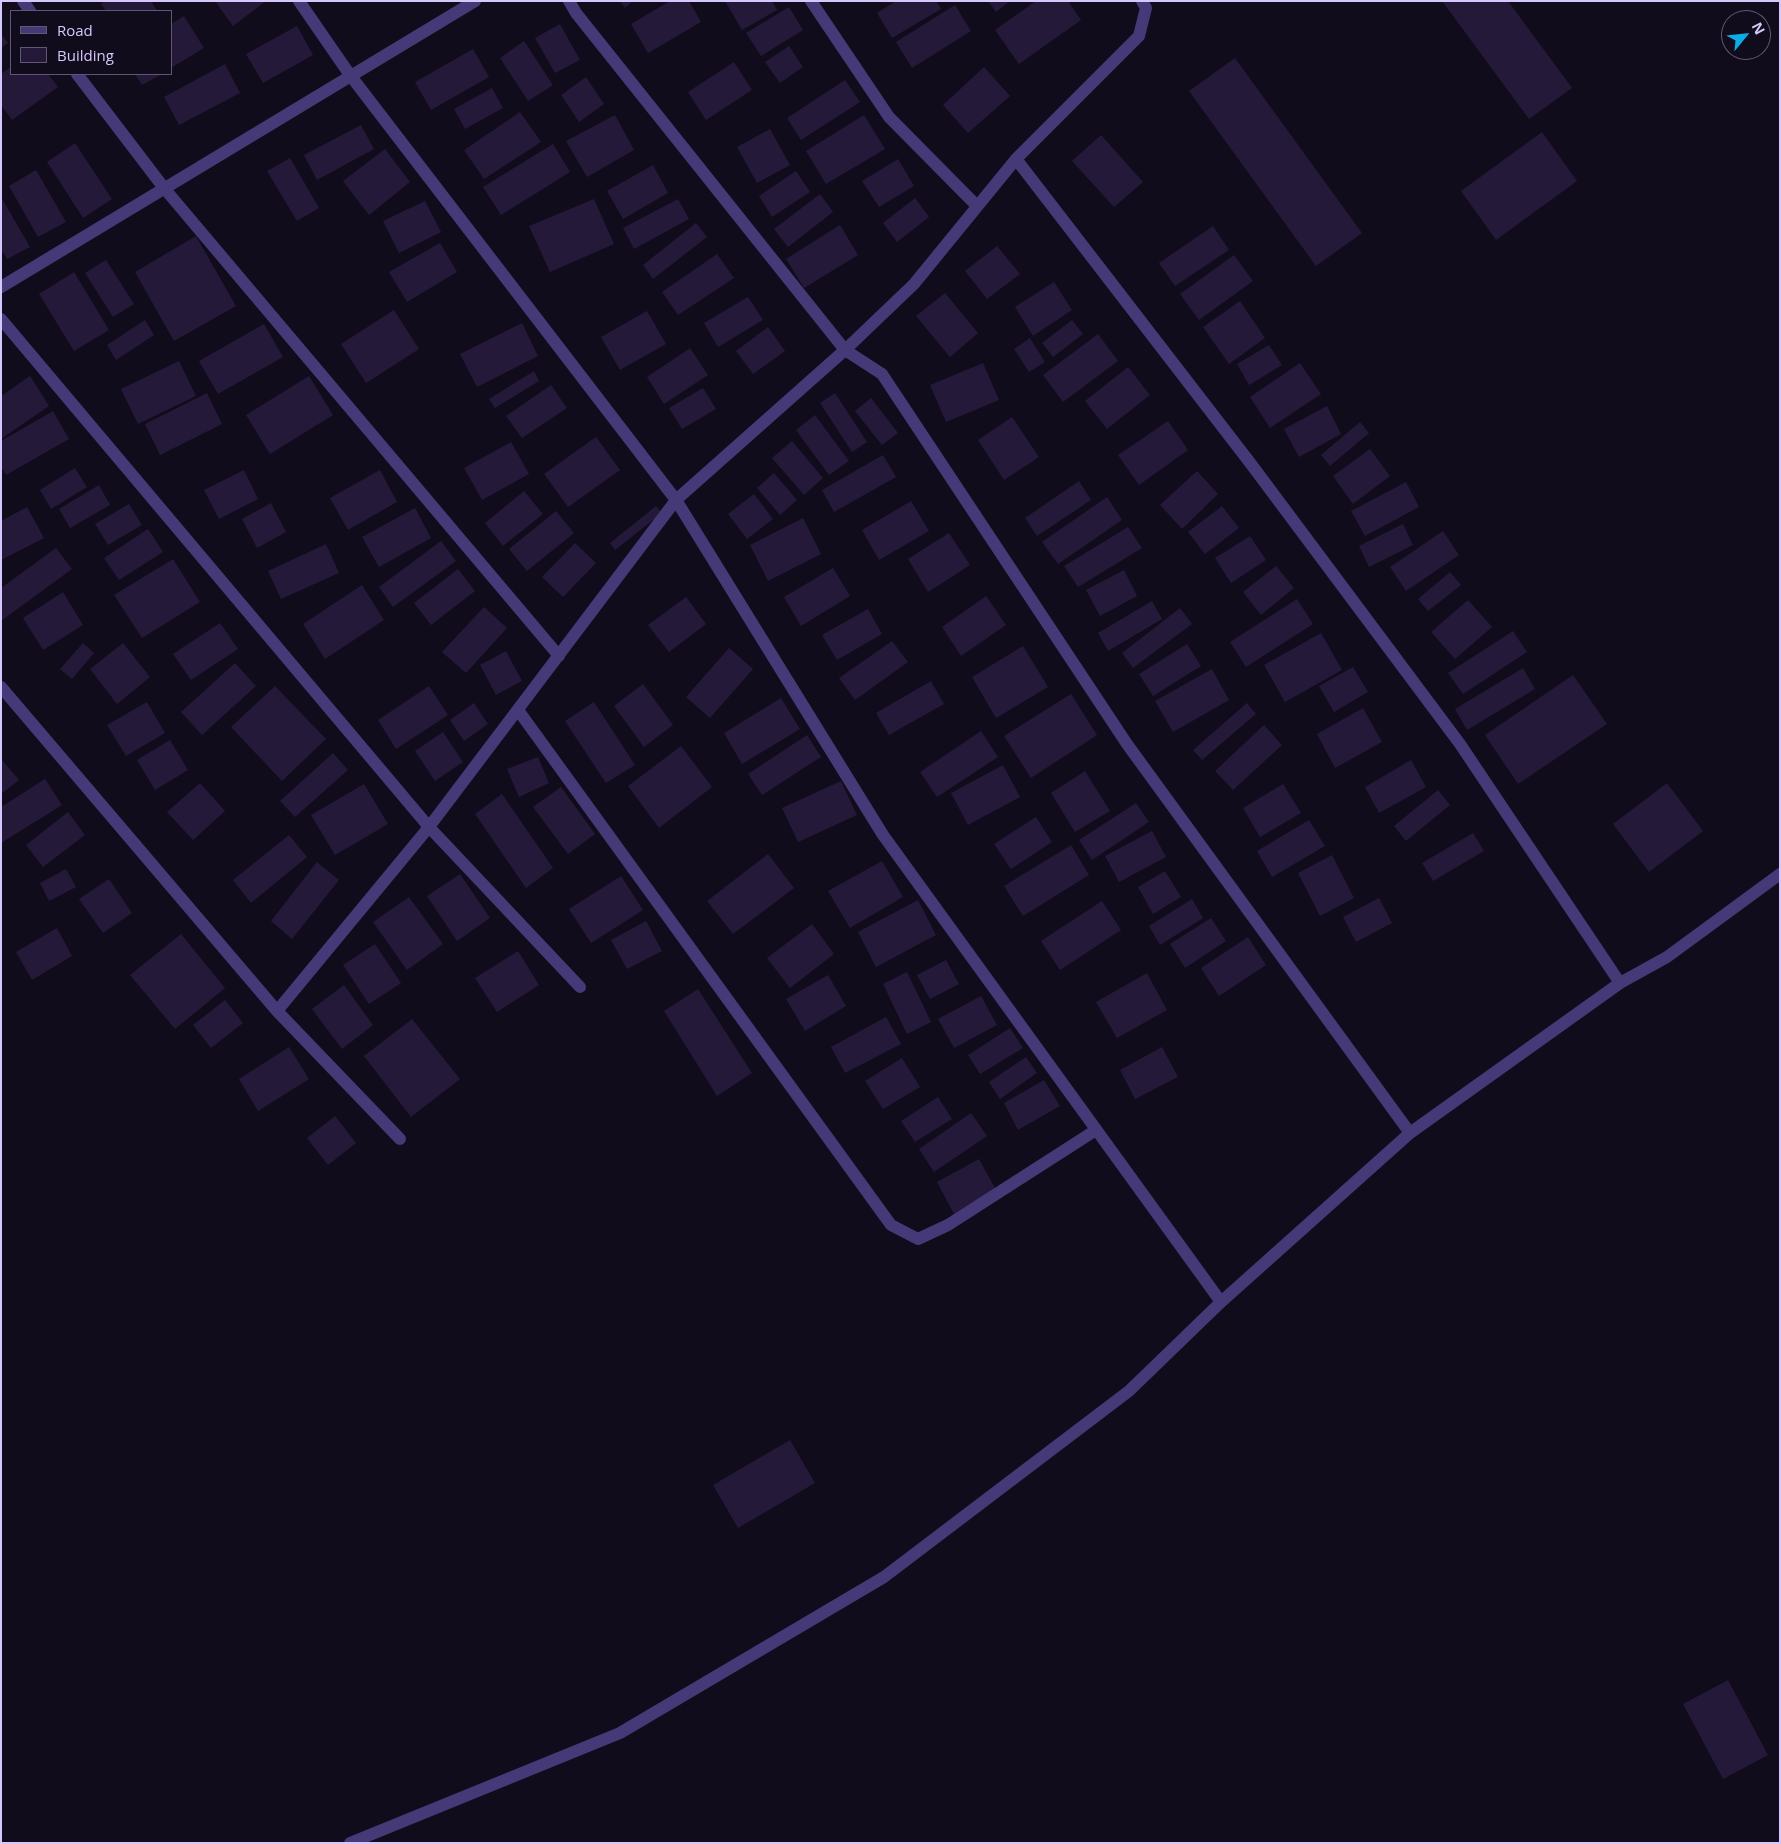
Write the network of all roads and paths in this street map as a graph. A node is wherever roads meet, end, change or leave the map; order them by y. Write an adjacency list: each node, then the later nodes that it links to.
1 (299, 1): 7 (street)
2 (475, 1): 7 (street)
3 (569, 1): 13 (street)
4 (811, 1): 10 (street)
5 (1147, 4): 8 (street)
6 (79, 75): 9 (street)
7 (350, 75): 9 (street); 14 (street)
8 (1016, 159): 10 (street); 20 (street)
9 (164, 188): 11 (street); 15 (street)
10 (976, 205): 13 (street)
11 (1, 287)
12 (1, 319): 18 (street)
13 (846, 350): 14 (street); 24 (street)
14 (676, 500): 15 (street); 23 (street)
15 (559, 656): 17 (street)
16 (1, 687): 22 (street)
17 (518, 710): 18 (street); 23 (street)
18 (429, 827): 21 (street); 22 (street)
19 (1780, 874): 20 (street)
20 (1620, 983): 24 (street)
21 (580, 987)
22 (277, 1010): 25 (street)
23 (1096, 1130): 26 (street)
24 (1410, 1133): 26 (street)
25 (400, 1138)
26 (1221, 1302): 27 (street)
27 (350, 1843)

